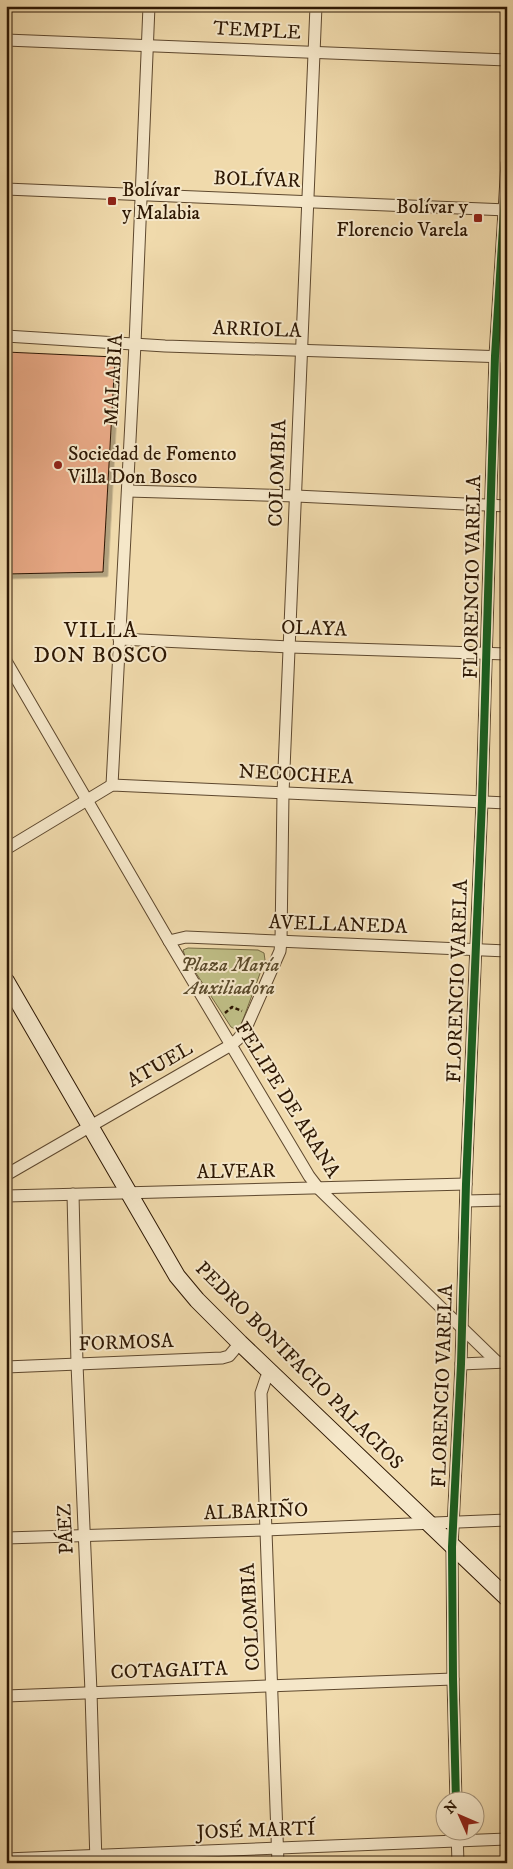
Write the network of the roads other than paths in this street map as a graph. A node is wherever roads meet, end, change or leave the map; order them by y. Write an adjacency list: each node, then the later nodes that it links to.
1 (149, 6): 4 (street, MALABIA)
2 (316, 6): 5 (street, COLOMBIA)
3 (6, 40): 4 (street, TEMPLE)
4 (147, 45): 5 (street, TEMPLE); 9 (street, MALABIA)
5 (314, 53): 6 (street, TEMPLE); 10 (street, COLOMBIA)
6 (507, 60)
7 (507, 163): 11 (street, FLORENCIO VARELA)
8 (6, 189): 9 (street, BOLÍVAR)
9 (140, 194): 10 (street, BOLÍVAR); 13 (street, MALABIA)
10 (308, 201): 11 (street, BOLÍVAR); 14 (street, COLOMBIA)
11 (506, 210): 15 (street, FLORENCIO VARELA)
12 (6, 336): 13 (street, ARRIOLA)
13 (135, 344): 14 (street, ARRIOLA); 17 (street, MALABIA)
14 (300, 349): 15 (street, ARRIOLA); 18 (street, COLOMBIA)
15 (495, 356): 16 (street, ARRIOLA); 19 (street, FLORENCIO VARELA)
16 (507, 357)
17 (128, 491): 18 (street); 21 (street, MALABIA)
18 (296, 496): 19 (street); 22 (street, COLOMBIA)
19 (491, 505): 20 (street); 23 (street, FLORENCIO VARELA)
20 (507, 506)
21 (119, 639): 22 (street, OLAYA); 26 (street, MALABIA)
22 (290, 647): 23 (street, OLAYA); 27 (street, COLOMBIA)
23 (487, 653): 24 (street, OLAYA); 29 (street, FLORENCIO VARELA)
24 (507, 654)
25 (6, 661): 28 (street, FELIPE DE ARANA)
26 (112, 785): 27 (street, NECOCHEA); 28 (street)
27 (283, 793): 29 (street, NECOCHEA); 33 (street, COLOMBIA)
28 (88, 801): 31 (street); 32 (street, FELIPE DE ARANA)
29 (482, 801): 30 (street, NECOCHEA); 34 (street, FLORENCIO VARELA)
30 (507, 802)
31 (6, 849)
32 (169, 941): 33 (street, AVELLANEDA); 37 (street, FELIPE DE ARANA)
33 (281, 941): 34 (street, AVELLANEDA); 37 (street, ATUEL)
34 (475, 950): 35 (street, AVELLANEDA); 40 (street, FLORENCIO VARELA)
35 (507, 951)
36 (6, 981): 38 (street, PEDRO BONIFACIO PALACIOS)
37 (231, 1046): 38 (street, ATUEL); 41 (street, FELIPE DE ARANA)
38 (91, 1126): 39 (street, ATUEL); 42 (street, PEDRO BONIFACIO PALACIOS)
39 (6, 1175)
40 (466, 1184): 41 (street, ALVEAR); 46 (street, FLORENCIO VARELA)
41 (319, 1189): 42 (street, ALVEAR); 47 (street, FELIPE DE ARANA)
42 (130, 1193): 43 (street, ALVEAR); 48 (street, PEDRO BONIFACIO PALACIOS)
43 (73, 1194): 44 (street, ALVEAR); 50 (street, PÁEZ)
44 (6, 1196)
45 (507, 1200): 46 (street)
46 (466, 1201): 47 (street, FLORENCIO VARELA)
47 (462, 1328): 49 (street, FELIPE DE ARANA); 51 (street, FLORENCIO VARELA)
48 (240, 1343): 50 (street, FORMOSA); 53 (street, PEDRO BONIFACIO PALACIOS)
49 (502, 1362): 51 (street)
50 (77, 1364): 52 (street, FORMOSA); 58 (street, PÁEZ)
51 (461, 1364): 55 (street, FLORENCIO VARELA)
52 (6, 1367)
53 (272, 1374): 56 (street, PEDRO BONIFACIO PALACIOS); 57 (street, COLOMBIA)
54 (507, 1520): 55 (street, ALBARIÑO)
55 (453, 1523): 56 (street, ALBARIÑO); 60 (street, FLORENCIO VARELA)
56 (429, 1524): 57 (street, ALBARIÑO); 60 (street, PEDRO BONIFACIO PALACIOS)
57 (265, 1530): 58 (street, ALBARIÑO); 63 (street, COLOMBIA)
58 (85, 1535): 59 (street, ALBARIÑO); 64 (street, PÁEZ)
59 (6, 1538)
60 (452, 1547): 61 (street, PEDRO BONIFACIO PALACIOS); 62 (street, FLORENCIO VARELA)
61 (507, 1598)
62 (453, 1680): 63 (street, COTAGAITA); 66 (street, FLORENCIO VARELA)
63 (272, 1687): 64 (street, COTAGAITA); 71 (street, COLOMBIA)
64 (91, 1692): 65 (street, COTAGAITA); 73 (street, PÁEZ)
65 (6, 1696)
66 (456, 1792)
67 (436, 1838): 71 (street, JOSÉ MARTÍ)
68 (486, 1838): 69 (street, JOSÉ MARTÍ)
69 (507, 1839)
70 (457, 1842): 75 (street)
71 (278, 1849): 73 (street, JOSÉ MARTÍ); 74 (street, COLOMBIA)
72 (6, 1859): 73 (street, JOSÉ MARTÍ)
73 (96, 1859)
74 (278, 1863)
75 (458, 1863)

